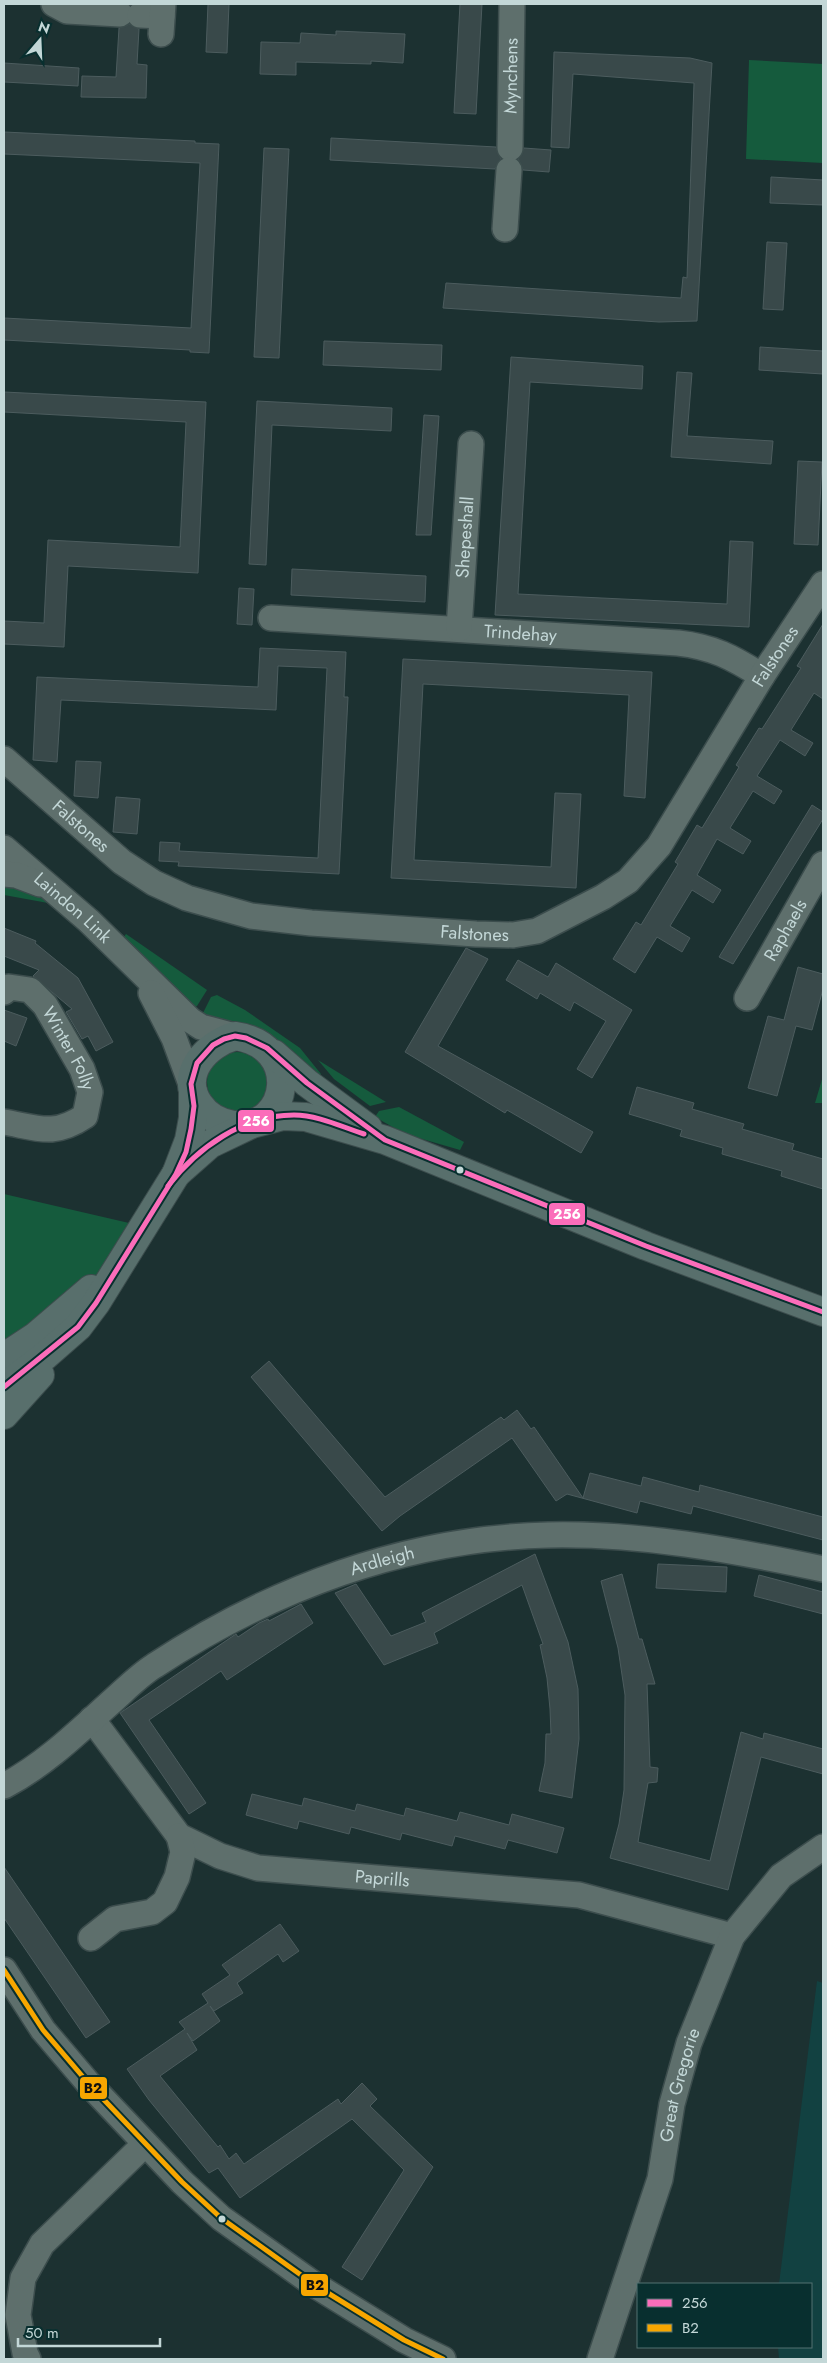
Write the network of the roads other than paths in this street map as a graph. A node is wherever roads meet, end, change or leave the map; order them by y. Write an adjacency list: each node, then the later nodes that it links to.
1 (54, 4): 3 (street)
2 (512, 4): 4 (street, Mynchens)
3 (149, 17)
4 (505, 229)
5 (471, 444): 8 (street, Shepeshall)
6 (823, 584): 9 (street, Falstones)
7 (271, 618): 8 (street, Trindehay)
8 (459, 629): 9 (street, Trindehay)
9 (762, 676): 10 (street, Falstones)
10 (4, 759)
11 (4, 848): 14 (street, Laindon Link)
12 (823, 864): 17 (street, Raphaels)
13 (4, 874): 14 (street)
14 (57, 894): 15 (street, Laindon Link)
15 (140, 972): 18 (street, Laindon Link); 20 (street, Laindon Link)
16 (4, 992): 21 (street, Winter Folly)
17 (747, 998)
18 (235, 1036): 19 (main road); 20 (main road)
19 (267, 1048): 22 (main road); 23 (main road)
20 (192, 1088): 22 (main road); 24 (main road)
21 (4, 1122)
22 (252, 1124): 23 (main road); 24 (main road)
23 (385, 1140): 26 (main road)
24 (176, 1174): 25 (main road)
25 (123, 1256): 27 (main road); 28 (main road)
26 (823, 1312)
27 (78, 1327): 29 (main road); 30 (main road)
28 (4, 1357)
29 (4, 1387)
30 (4, 1415)
31 (823, 1568): 32 (street, Ardleigh)
32 (92, 1719): 33 (street, Ardleigh); 34 (street, Paprills)
33 (4, 1786)
34 (179, 1836): 36 (street, Paprills); 37 (street)
35 (823, 1847): 36 (street, Great Gregorie)
36 (732, 1936): 42 (street, Great Gregorie)
37 (91, 1938)
38 (4, 1970): 39 (street)
39 (145, 2144): 40 (street); 41 (street)
40 (28, 2359)
41 (443, 2359)
42 (600, 2359)

